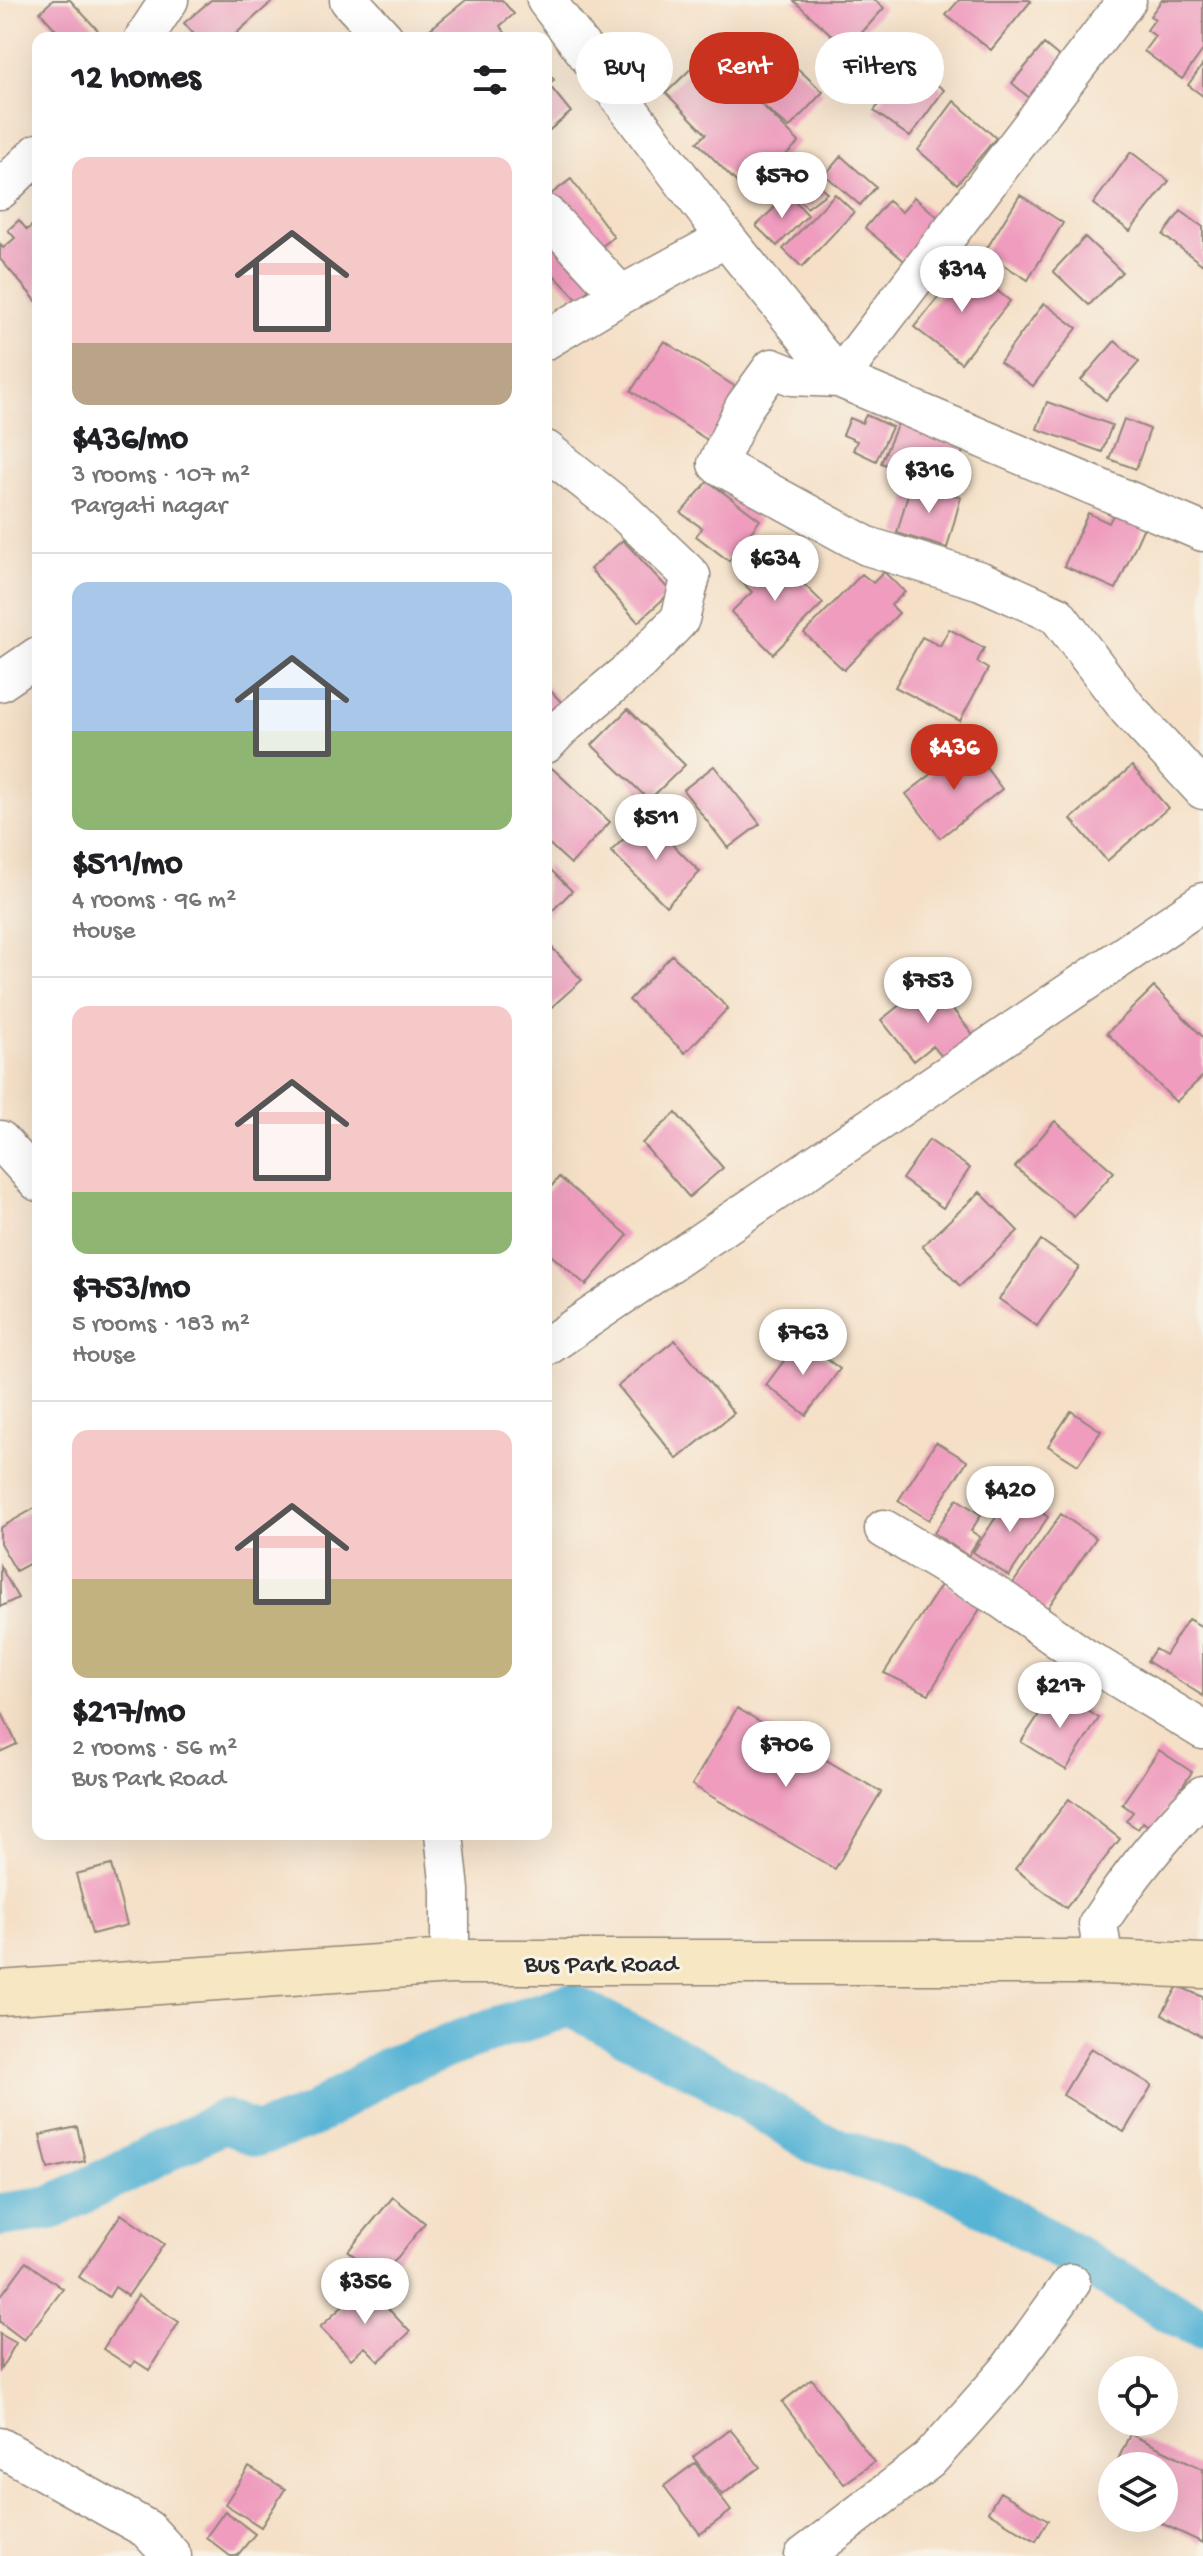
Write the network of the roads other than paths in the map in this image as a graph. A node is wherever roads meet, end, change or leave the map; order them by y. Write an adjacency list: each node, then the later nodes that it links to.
1 (169, 0): 5 (street)
2 (349, 0): 6 (street)
3 (546, 0): 10 (street)
4 (1127, 0): 13 (street)
5 (148, 32)
6 (378, 32)
7 (32, 159): 8 (street)
8 (0, 190)
9 (552, 220): 11 (street)
10 (726, 238): 11 (street); 13 (street)
11 (621, 295): 12 (street)
12 (552, 336)
13 (839, 378): 15 (street); 17 (street)
14 (552, 455): 16 (street)
15 (1203, 532)
16 (552, 738)
17 (1203, 790)
18 (1203, 902): 21 (street)
19 (0, 1140): 20 (street)
20 (32, 1175)
21 (552, 1343)
22 (884, 1529): 23 (street)
23 (1203, 1730)
24 (1203, 1795): 27 (street)
25 (445, 1840): 26 (street)
26 (450, 1962): 27 (main road, Bus Park Road); 29 (main road, Bus Park Road)
27 (1104, 1962): 28 (main road, Bus Park Road)
28 (1203, 1966)
29 (0, 1993)
30 (1071, 2283): 33 (street)
31 (0, 2447): 32 (street)
32 (172, 2556)
33 (804, 2556)

